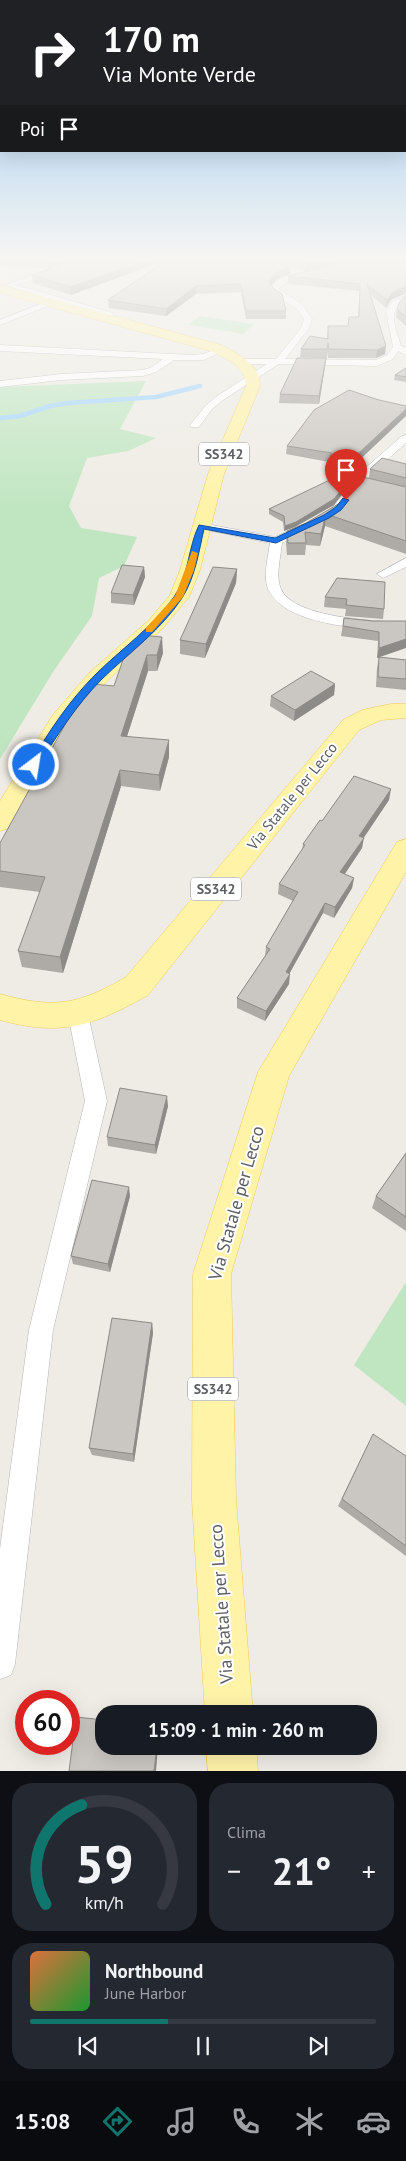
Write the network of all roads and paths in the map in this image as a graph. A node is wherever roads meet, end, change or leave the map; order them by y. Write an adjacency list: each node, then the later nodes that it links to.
1 (196, 343): 6 (main road)
2 (294, 343): 9 (street)
3 (396, 343): 4 (street)
4 (397, 347): 7 (street); 9 (street)
5 (0, 348): 8 (street)
6 (222, 350): 8 (street); 10 (main road)
7 (406, 352)
8 (172, 357): 12 (street)
9 (280, 360): 10 (street); 11 (street)
10 (240, 361): 11 (main road)
11 (252, 377): 13 (street); 17 (main road, SS342)
12 (0, 384)
13 (195, 425)
14 (406, 438): 15 (street)
15 (357, 483): 16 (street); 18 (street)
16 (373, 487)
17 (201, 526): 18 (street); 23 (main road, SS342)
18 (276, 541): 21 (street)
19 (406, 562): 20 (street)
20 (383, 574)
21 (406, 626)
22 (406, 711): 26 (main road, Via Statale per Lecco / SS342)
23 (0, 822)
24 (406, 850): 28 (main road, Via Statale per Lecco / SS342)
25 (0, 1007): 26 (main road, Via Statale per Lecco / SS342)
26 (78, 1014): 27 (street)
27 (0, 1664)
28 (228, 1705)
29 (232, 1755): 30 (main road)
30 (233, 1771)

